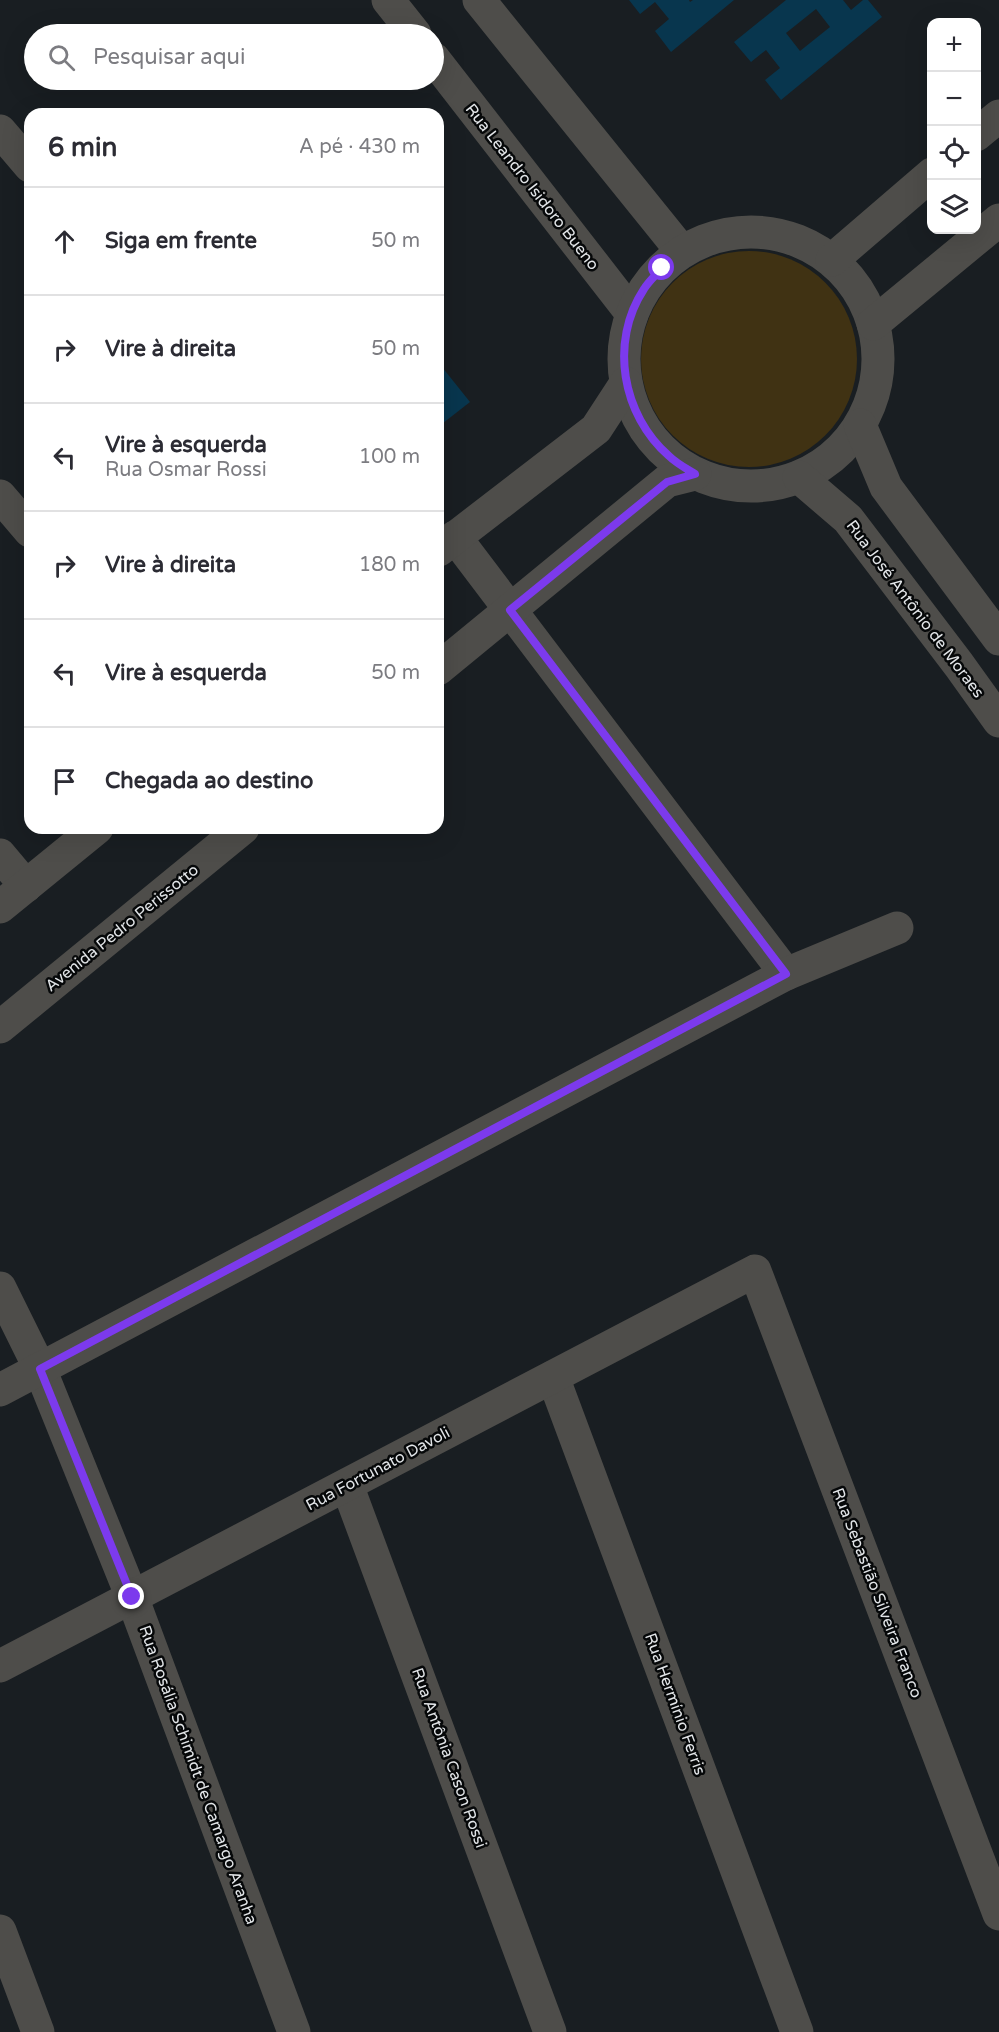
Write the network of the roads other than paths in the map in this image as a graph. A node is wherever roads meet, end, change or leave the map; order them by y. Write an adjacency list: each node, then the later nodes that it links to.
1 (388, 0): 3 (street)
2 (478, 0): 11 (street)
3 (407, 24)
4 (444, 72): 13 (street, Rua Leandro Isidoro Bueno)
5 (999, 116): 7 (street)
6 (0, 130): 8 (street)
7 (981, 131)
8 (24, 159)
9 (927, 178): 12 (street)
10 (999, 220): 14 (street)
11 (680, 249): 12 (street); 13 (street)
12 (831, 260): 14 (street)
13 (632, 314): 15 (street)
14 (873, 324): 16 (street)
15 (626, 383): 17 (street); 21 (street)
16 (860, 425): 18 (street); 23 (street)
17 (695, 474): 18 (street); 22 (street)
18 (799, 477): 25 (street, Rua José Antônio de Moraes)
19 (0, 496): 20 (street)
20 (24, 524)
21 (447, 544): 22 (street)
22 (510, 610): 24 (street); 32 (street)
23 (999, 639)
24 (444, 664)
25 (999, 721)
26 (90, 834): 29 (street)
27 (236, 834): 33 (street, Avenida Pedro Perissotto)
28 (0, 855): 29 (street)
29 (26, 886): 30 (street)
30 (0, 907)
31 (897, 928): 32 (street)
32 (786, 974): 36 (street)
33 (0, 1028)
34 (755, 1271): 37 (street, Rua Fortunato Davoli); 42 (street, Rua Sebastião Silveira Franco)
35 (0, 1288): 36 (street, Rua Rosália Schimidt de Camargo Aranha)
36 (40, 1369): 38 (street); 40 (street, Rua Rosália Schimidt de Camargo Aranha)
37 (553, 1377): 39 (street, Rua Fortunato Davoli); 47 (street, Rua Hermínio Ferris)
38 (0, 1389)
39 (347, 1485): 40 (street, Rua Fortunato Davoli); 46 (street, Rua Antônia Cason Rossi)
40 (132, 1597): 41 (street, Rua Fortunato Davoli); 45 (street, Rua Rosália Schimidt de Camargo Aranha)
41 (0, 1666)
42 (999, 1914)
43 (0, 1931): 44 (street)
44 (38, 2032)
45 (294, 2032)
46 (550, 2032)
47 (797, 2032)

